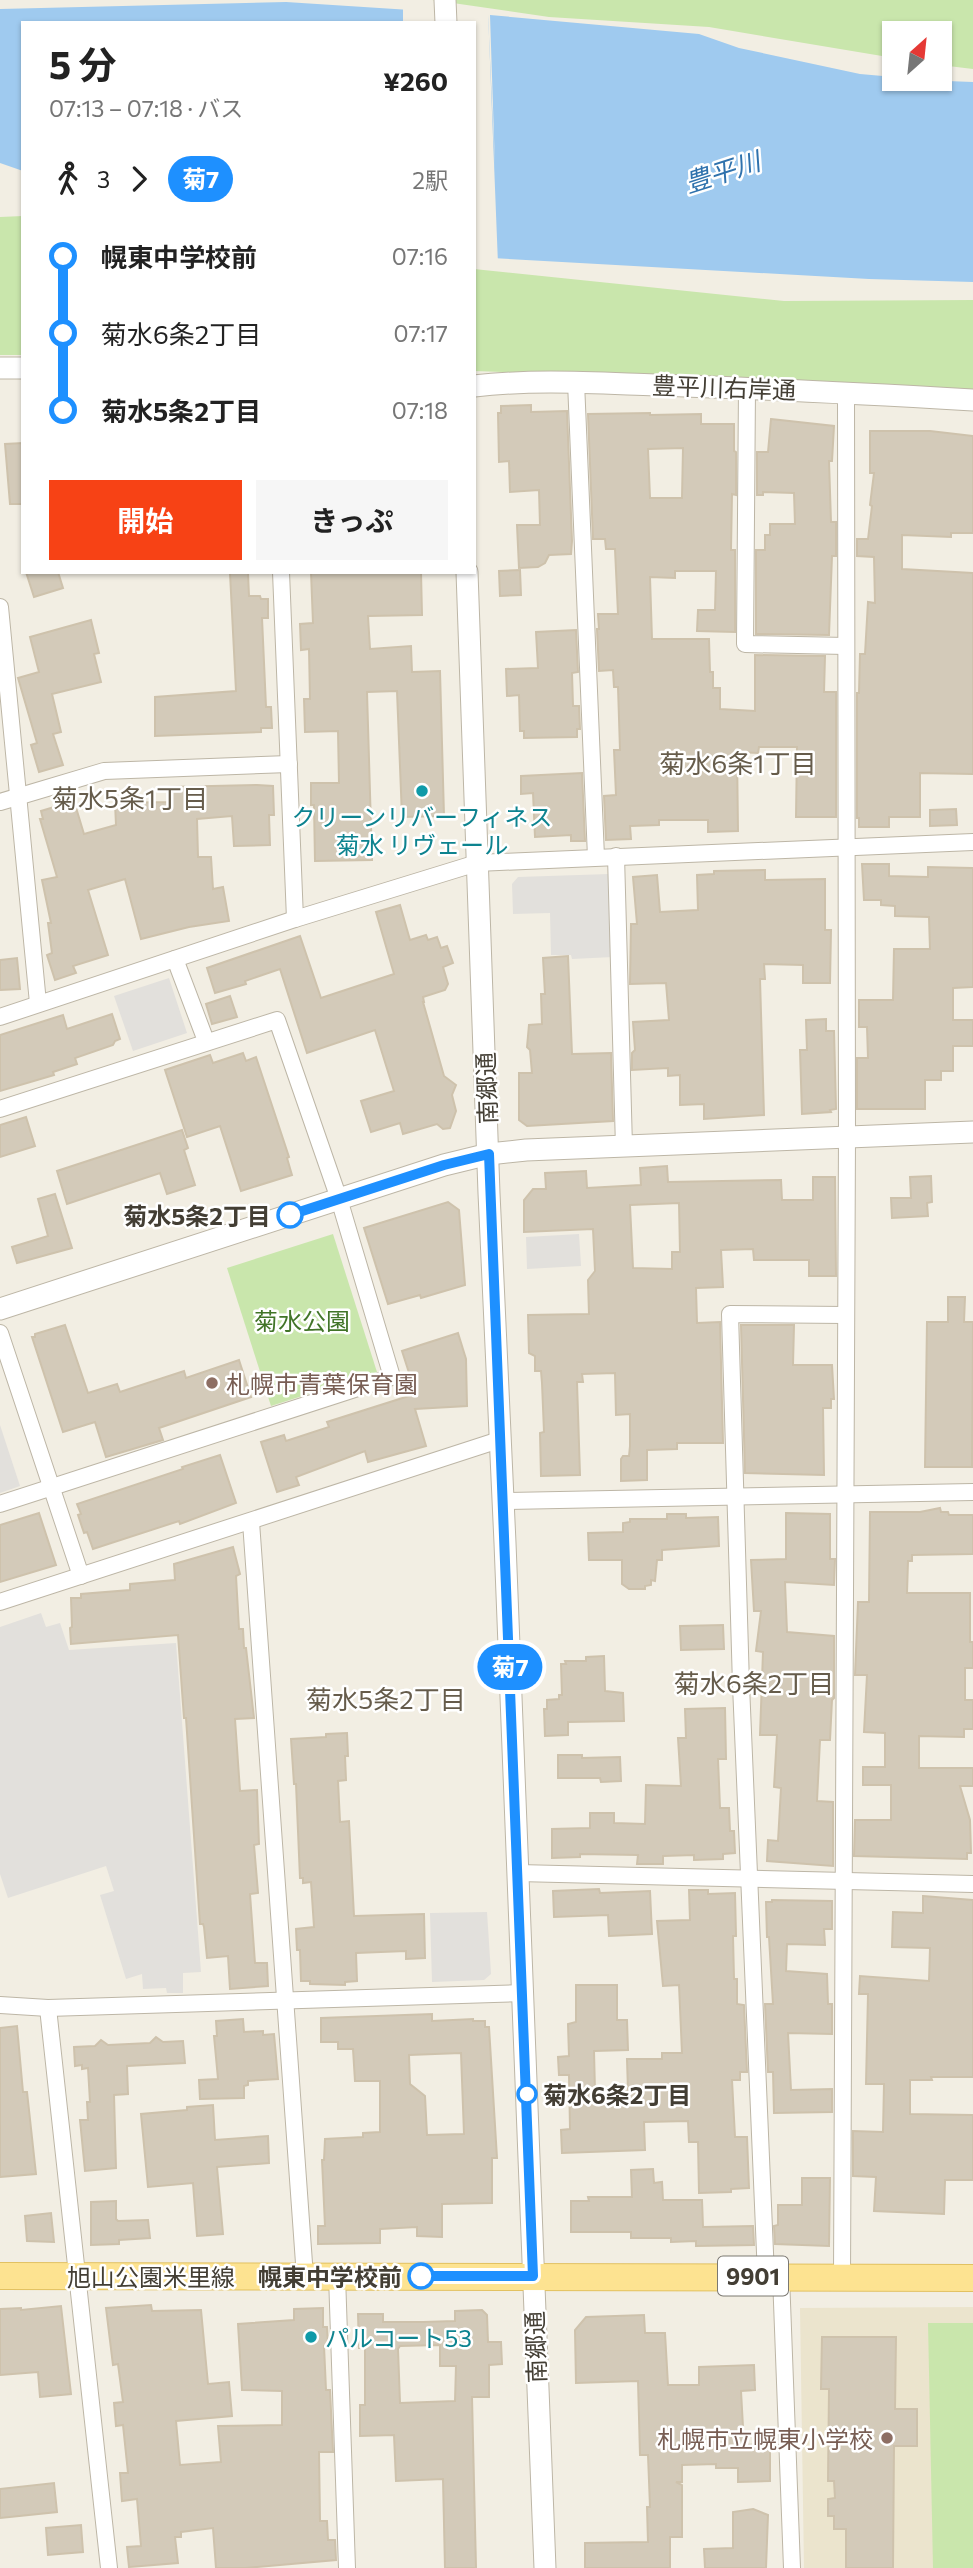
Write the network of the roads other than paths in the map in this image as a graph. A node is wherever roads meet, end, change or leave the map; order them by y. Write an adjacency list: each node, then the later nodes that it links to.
1 (445, 0): 2 (street)
2 (446, 21)
3 (0, 368): 4 (street)
4 (21, 368)
5 (576, 382): 6 (street, 豊平川右岸通); 7 (street, 豊平川右岸通); 20 (street)
6 (476, 386)
7 (747, 388): 8 (street, 豊平川右岸通); 13 (street)
8 (846, 393): 9 (street, 豊平川右岸通); 13 (street)
9 (973, 400)
10 (281, 574): 14 (street)
11 (467, 574): 21 (street, 南郷通)
12 (0, 607): 15 (street)
13 (845, 646): 18 (street)
14 (289, 764): 15 (street); 22 (street)
15 (18, 797): 16 (street); 24 (street)
16 (0, 802)
17 (973, 842): 18 (street)
18 (847, 848): 19 (street); 29 (street)
19 (617, 856): 20 (street); 30 (street)
20 (596, 857): 21 (street)
21 (477, 863): 22 (street); 31 (street, 南郷通)
22 (295, 919): 23 (street)
23 (175, 959): 24 (street); 26 (street)
24 (38, 1003): 25 (street)
25 (0, 1017)
26 (206, 1041): 27 (street); 32 (street)
27 (0, 1109)
28 (973, 1132): 29 (street)
29 (847, 1137): 30 (street); 34 (street)
30 (624, 1146): 31 (street)
31 (489, 1154): 32 (street); 36 (street, 南郷通)
32 (339, 1199): 33 (street); 37 (street)
33 (0, 1309)
34 (845, 1315): 39 (street); 40 (street)
35 (0, 1333): 37 (street)
36 (499, 1440): 41 (street, 南郷通); 43 (street)
37 (53, 1486): 42 (street); 44 (street)
38 (973, 1492): 39 (street)
39 (845, 1493): 40 (street); 48 (street)
40 (734, 1496): 41 (street); 47 (street)
41 (503, 1501): 46 (street, 南郷通)
42 (0, 1504)
43 (251, 1522): 44 (street); 51 (street)
44 (81, 1576): 45 (street)
45 (0, 1602)
46 (518, 1872): 47 (street); 50 (street, 南郷通)
47 (750, 1879): 48 (street); 58 (street)
48 (842, 1880): 49 (street); 60 (street)
49 (973, 1884)
50 (523, 1993): 51 (street); 57 (street, 南郷通)
51 (287, 2002): 53 (street); 59 (street)
52 (0, 2005): 53 (street)
53 (48, 2008): 55 (street)
54 (0, 2276): 55 (main road, 旭山公園米里線 / 9901)
55 (79, 2276): 59 (main road, 旭山公園米里線 / 9901); 62 (street)
56 (337, 2276): 57 (main road, 旭山公園米里線 / 9901); 59 (main road, 旭山公園米里線 / 9901); 63 (street)
57 (533, 2276): 58 (main road, 旭山公園米里線 / 9901); 64 (street, 南郷通)
58 (774, 2276): 60 (main road, 旭山公園米里線 / 9901); 65 (street)
59 (305, 2277)
60 (842, 2277): 61 (main road, 旭山公園米里線 / 9901)
61 (973, 2278)
62 (109, 2568)
63 (347, 2568)
64 (545, 2568)
65 (792, 2568)

